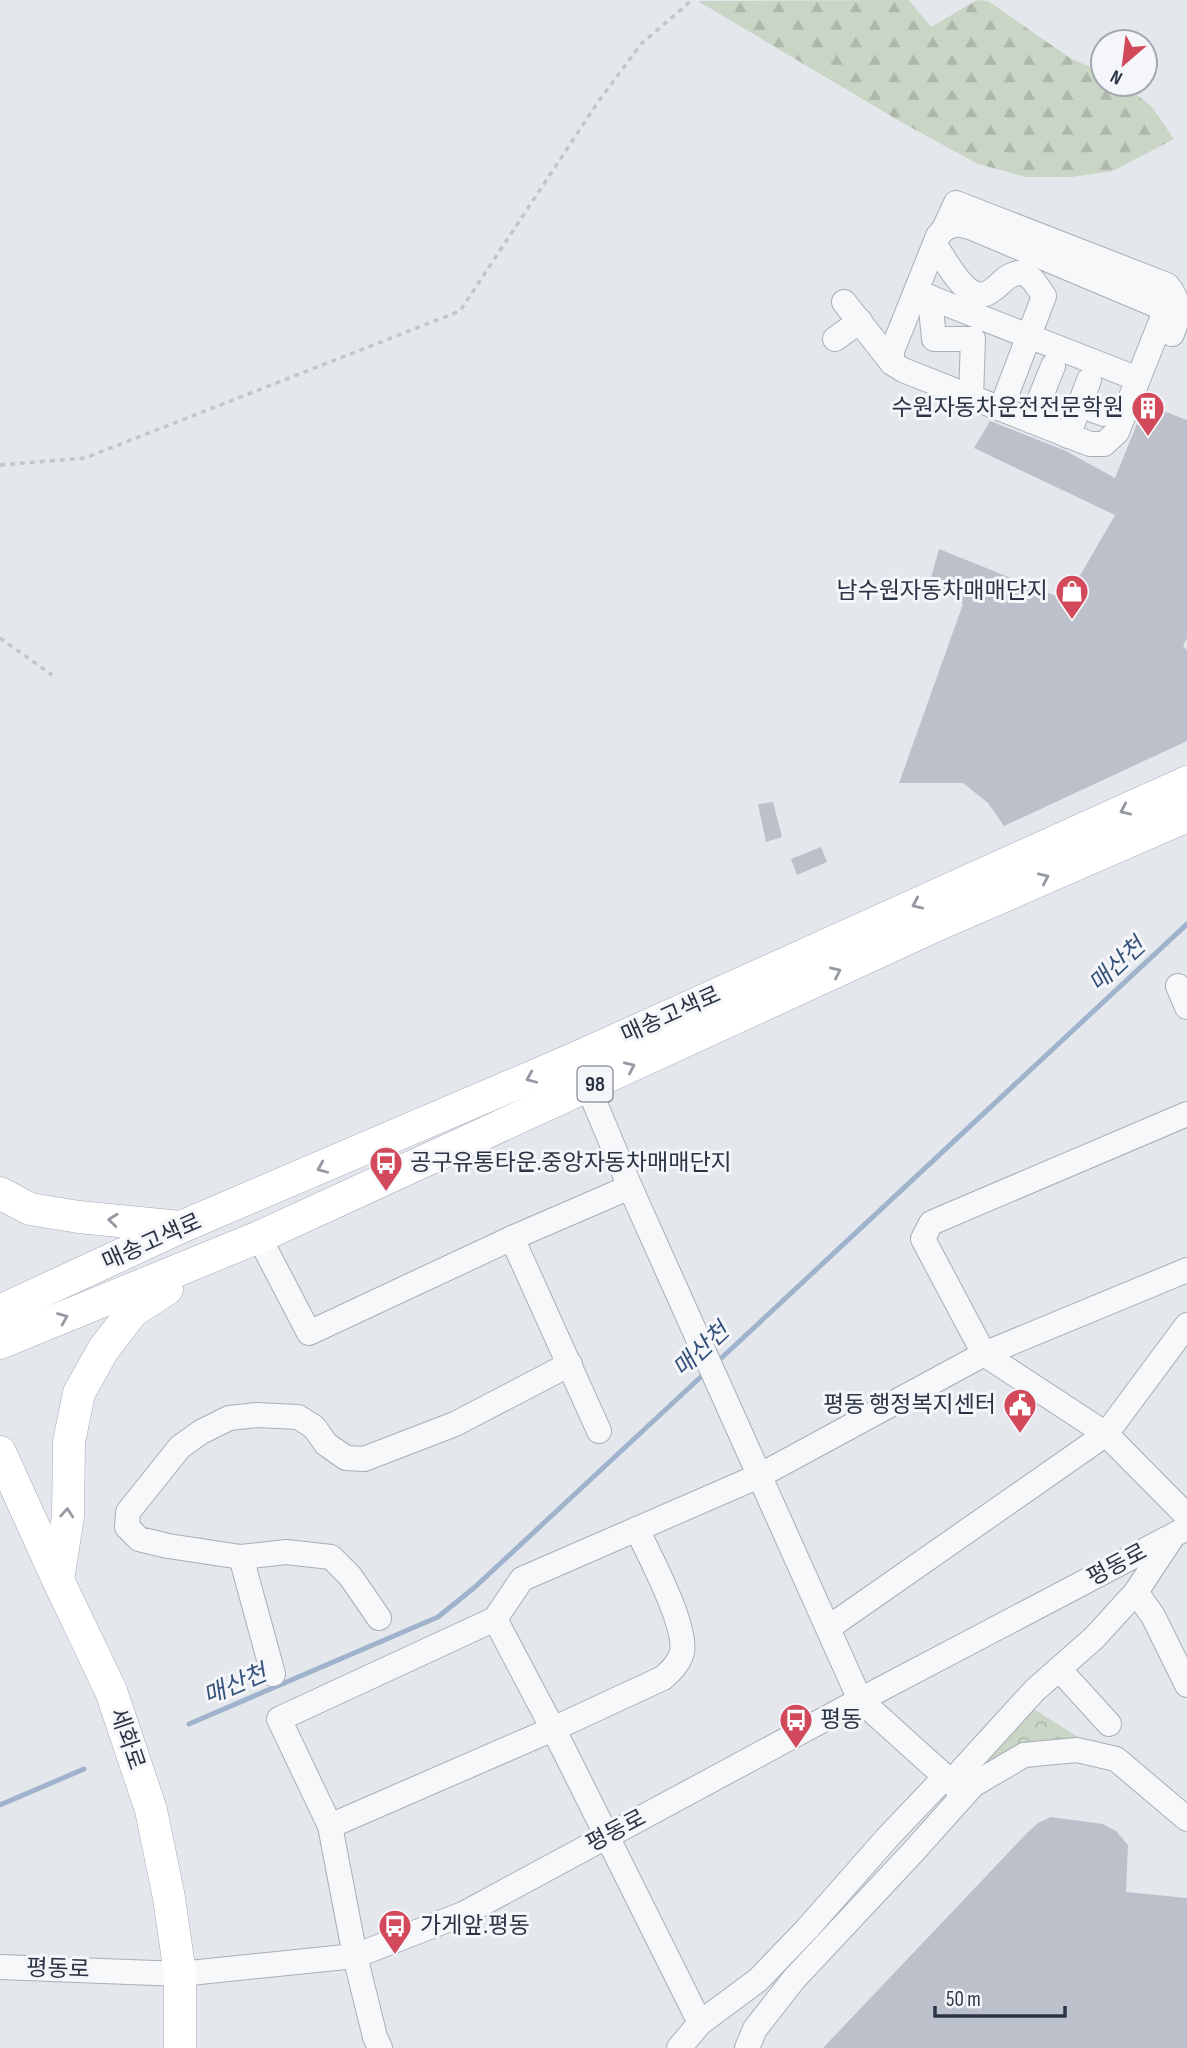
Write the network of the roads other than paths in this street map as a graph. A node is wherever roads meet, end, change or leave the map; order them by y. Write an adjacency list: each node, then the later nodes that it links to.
1 (939, 237): 2 (street); 5 (street); 8 (street)
2 (923, 294): 5 (street); 7 (street); 10 (street)
3 (844, 302): 4 (street)
4 (860, 321): 6 (street); 7 (street)
5 (1029, 336): 9 (street); 11 (street)
6 (835, 339)
7 (892, 363): 10 (street)
8 (1144, 385): 9 (street); 9 (street)
9 (1070, 394): 11 (street)
10 (971, 397): 11 (street)
11 (1001, 409)
12 (1187, 782): 14 (main road, 매송고색로, one-way to 14)
13 (1187, 816): 15 (main road, 매송고색로 / 98, one-way to 13)
14 (576, 1058): 15 (street); 19 (main road, 매송고색로, one-way to 19)
15 (587, 1087): 17 (street); 20 (main road, 매송고색로 / 98)
16 (1187, 1114): 27 (street)
17 (630, 1187): 21 (street); 32 (street)
18 (0, 1193): 19 (main road, one-way to 18)
19 (181, 1227): 24 (main road, 매송고색로)
20 (259, 1237): 21 (street); 22 (main road, 매송고색로 / 98)
21 (512, 1238): 28 (street)
22 (228, 1249): 26 (main road, 매송고색로 / 98, one-way to 22); 37 (main road, one-way to 22)
23 (1187, 1270): 27 (street)
24 (0, 1311)
25 (1187, 1325): 30 (street)
26 (0, 1343)
27 (984, 1354): 30 (street); 32 (street)
28 (570, 1364): 29 (street); 36 (street)
29 (599, 1430)
30 (1106, 1434): 34 (street); 41 (street)
31 (0, 1452): 37 (main road, 세화로)
32 (760, 1476): 35 (street); 41 (street)
33 (0, 1508): 37 (main road)
34 (1182, 1527): 38 (street); 45 (street, 평동로)
35 (637, 1529): 40 (street); 47 (street)
36 (242, 1557): 39 (street); 43 (street)
37 (58, 1580): 54 (main road, 세화로)
38 (1136, 1592): 42 (street); 44 (street)
39 (379, 1618)
40 (495, 1619): 47 (street); 50 (street)
41 (828, 1628): 45 (street)
42 (1059, 1669): 46 (street); 48 (street)
43 (273, 1674)
44 (1187, 1685)
45 (860, 1700): 48 (street); 51 (street, 평동로)
46 (1109, 1724)
47 (553, 1729): 50 (street); 51 (street)
48 (953, 1785): 49 (street); 55 (street); 59 (street)
49 (1187, 1819)
50 (330, 1826): 52 (street)
51 (606, 1837): 52 (street, 평동로); 55 (street)
52 (355, 1956): 54 (street, 평동로); 57 (street)
53 (0, 1967): 54 (street, 평동로)
54 (180, 1974): 56 (main road, 세화로)
55 (700, 2024): 58 (street)
56 (180, 2048)
57 (380, 2048)
58 (680, 2048)
59 (747, 2048)

